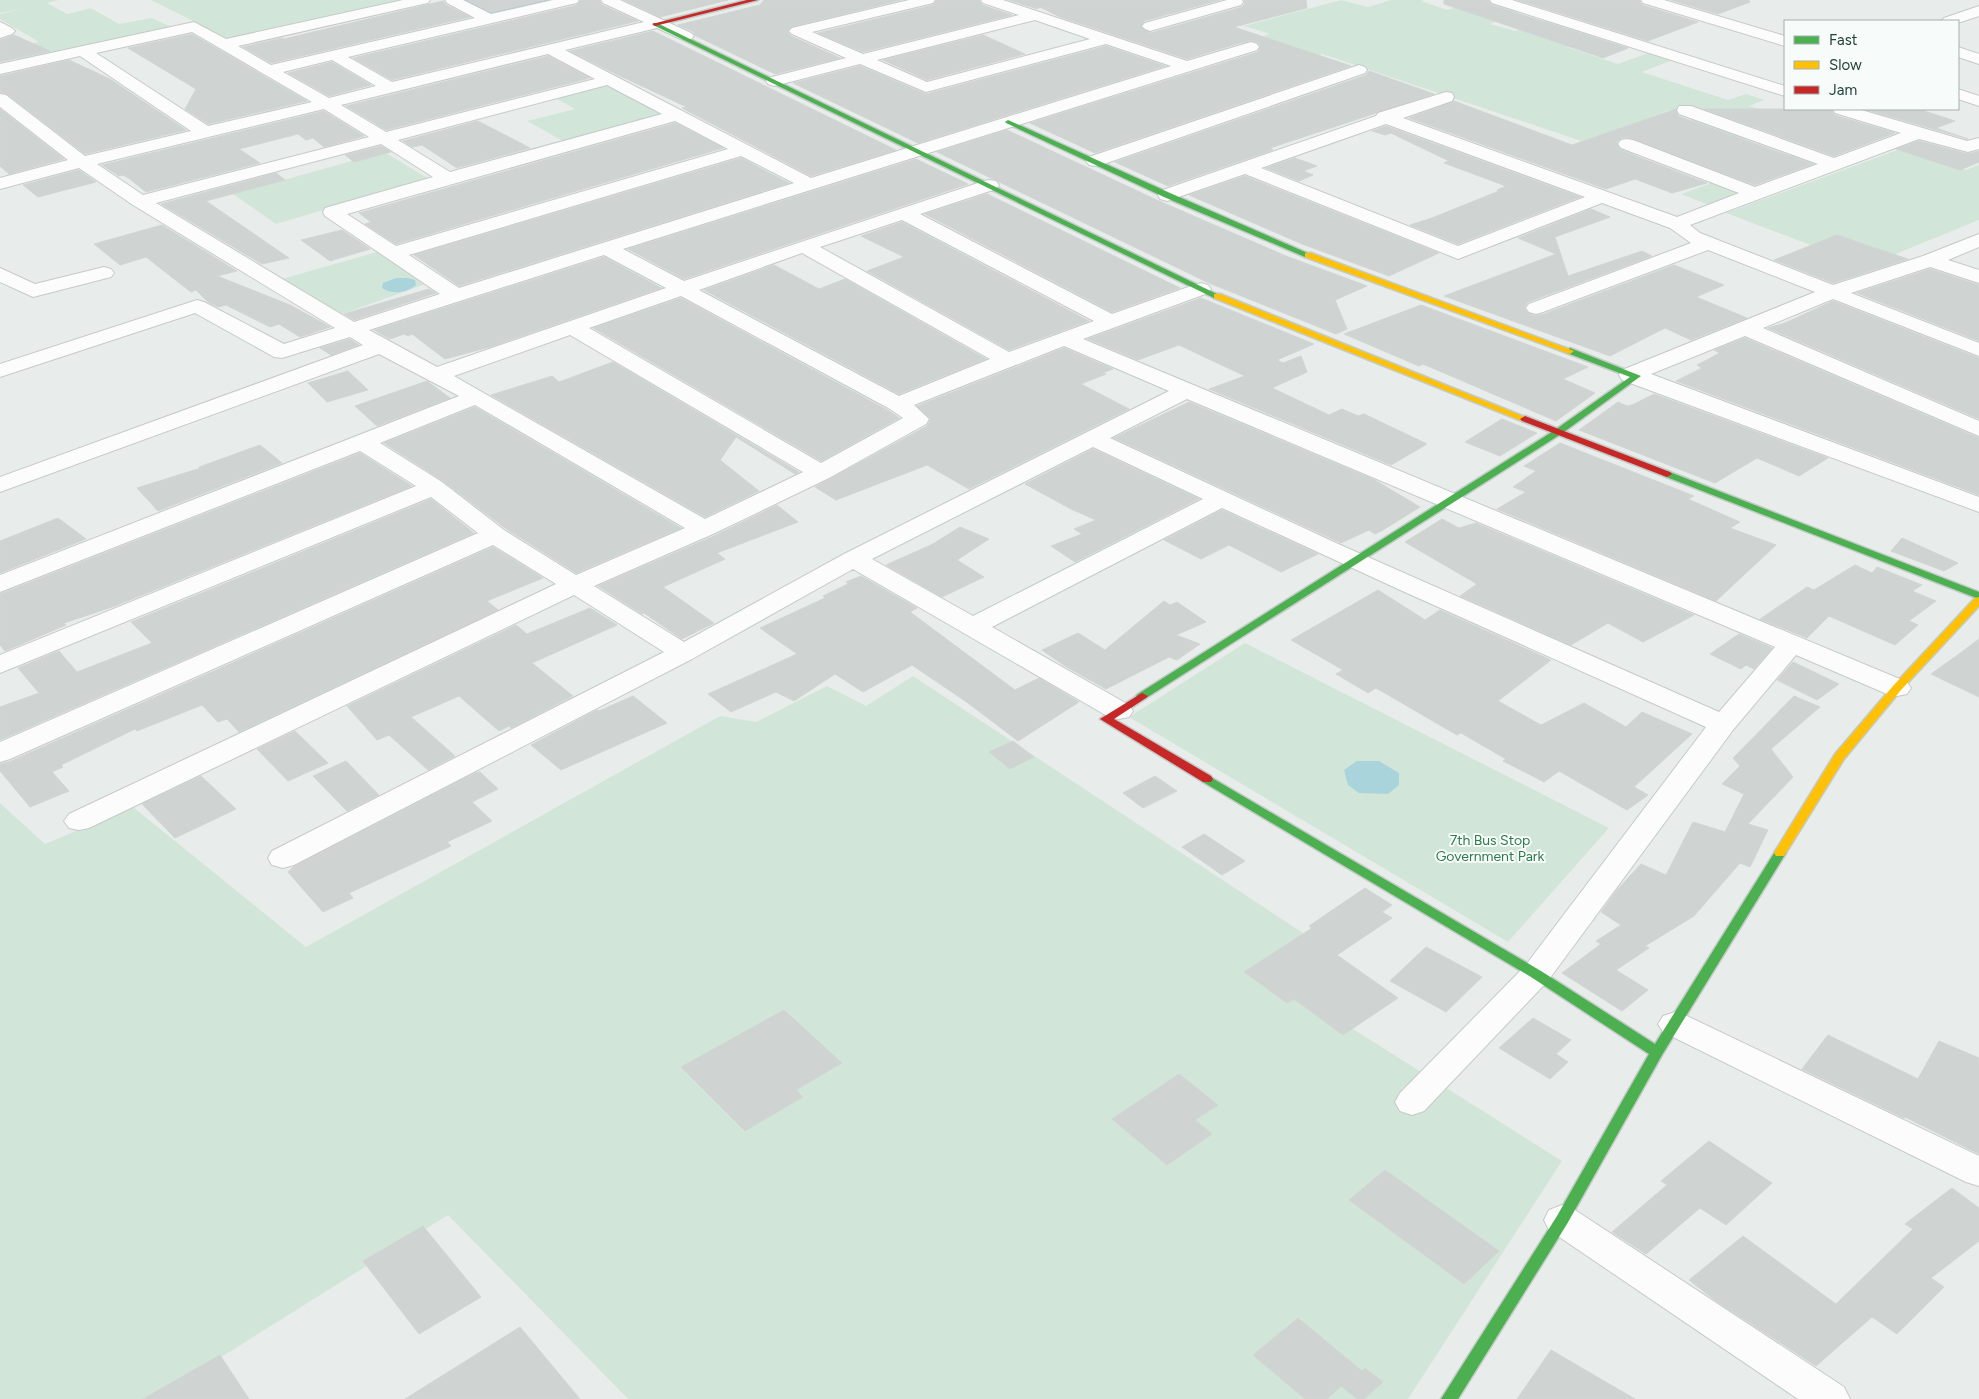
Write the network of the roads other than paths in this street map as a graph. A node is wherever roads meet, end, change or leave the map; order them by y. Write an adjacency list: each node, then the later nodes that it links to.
1 (415, 0): 26 (street)
2 (423, 0): 26 (street)
3 (452, 0): 16 (street)
4 (462, 0): 16 (street)
5 (572, 0): 16 (street)
6 (599, 0): 19 (street)
7 (608, 0): 19 (street)
8 (755, 0): 19 (street)
9 (928, 0): 33 (street)
10 (988, 0): 15 (street)
11 (1497, 0): 41 (street)
12 (1648, 0): 25 (street)
13 (1236, 1): 21 (street)
14 (1979, 11): 17 (street)
15 (1034, 16): 24 (street); 33 (street)
16 (492, 18): 31 (street)
17 (1953, 20)
18 (1959, 21): 20 (street)
19 (657, 24): 28 (street); 40 (street)
20 (1979, 24)
21 (1150, 26)
22 (0, 27): 23 (street)
23 (0, 33)
24 (1103, 40): 33 (street); 34 (street)
25 (1784, 41)
26 (223, 44): 29 (street); 36 (street)
27 (1251, 47): 34 (street)
28 (550, 49): 39 (street); 42 (street)
29 (83, 51): 35 (street); 54 (street)
30 (1959, 52): 32 (street)
31 (334, 55): 36 (street); 42 (street)
32 (1979, 58)
33 (862, 59): 40 (street)
34 (1187, 66): 53 (street)
35 (0, 69)
36 (270, 70): 48 (street)
37 (1359, 70): 61 (street)
38 (1784, 78): 41 (street)
39 (609, 80): 51 (street); 56 (street)
40 (776, 81): 60 (street)
41 (1765, 85): 43 (street)
42 (390, 88): 48 (street)
43 (1784, 91)
44 (1959, 94): 47 (street)
45 (1446, 97): 52 (street)
46 (0, 99): 62 (street)
47 (1979, 101)
48 (326, 103): 54 (street); 56 (street)
49 (1685, 110): 63 (street)
50 (1844, 110): 55 (street)
51 (677, 115): 59 (street); 65 (street)
52 (1384, 117): 64 (street); 71 (street)
53 (1008, 122): 60 (street); 61 (street)
54 (205, 132): 62 (street)
55 (1918, 133): 58 (street); 63 (street)
56 (381, 137): 65 (street); 72 (street)
57 (1627, 144): 69 (street)
58 (1975, 147)
59 (742, 150): 67 (street); 79 (street)
60 (920, 151): 67 (street); 68 (street); 104 (street)
61 (1095, 161): 70 (street)
62 (82, 162): 66 (street); 72 (street)
63 (1835, 164): 69 (street)
64 (1246, 168): 70 (street); 71 (street)
65 (448, 178): 79 (street)
66 (0, 184)
67 (810, 185): 78 (street)
68 (990, 185): 73 (street); 85 (street)
69 (1755, 193): 74 (street)
70 (1167, 195): 99 (street)
71 (1602, 196): 74 (street)
72 (140, 201): 92 (street)
73 (903, 213): 77 (street); 89 (street)
74 (1677, 224): 76 (street)
75 (1979, 240): 80 (street)
76 (1709, 243): 86 (street); 88 (street)
77 (804, 246): 84 (street); 96 (street)
78 (608, 249): 84 (street); 87 (street)
79 (395, 253): 87 (street)
80 (1930, 260): 83 (street); 86 (street)
81 (104, 272): 82 (street)
82 (0, 274)
83 (1979, 277)
84 (681, 288): 90 (street); 102 (street)
85 (1201, 289): 89 (street); 104 (street)
86 (1833, 292): 91 (street); 95 (street)
87 (456, 295): 92 (street)
88 (1536, 308)
89 (1111, 322): 93 (street)
90 (571, 327): 98 (street); 107 (street)
91 (1745, 328): 99 (street); 103 (street)
92 (352, 329): 94 (street); 97 (street)
93 (1064, 339): 96 (street); 100 (street)
94 (380, 346): 98 (street); 108 (street)
95 (1979, 350)
96 (1007, 360): 102 (street)
97 (0, 371)
98 (436, 375): 101 (street)
99 (1633, 376): 104 (street); 112 (street)
100 (1187, 390): 105 (street); 111 (street)
101 (477, 397): 106 (street); 113 (street)
102 (898, 404): 107 (street)
103 (1979, 429)
104 (1560, 430): 111 (street); 119 (street)
105 (1093, 438): 110 (street); 115 (street)
106 (362, 442): 109 (street); 117 (street)
107 (821, 473): 113 (street)
108 (0, 485)
109 (434, 487): 114 (street); 124 (street)
110 (1220, 500): 116 (street); 121 (street)
111 (1449, 502): 116 (street); 122 (street)
112 (1979, 505)
113 (704, 529): 118 (street)
114 (494, 535): 118 (street); 128 (street)
115 (853, 558): 121 (street); 123 (street)
116 (1354, 562): 126 (street); 127 (street)
117 (0, 584)
118 (574, 585): 123 (street); 129 (street)
119 (1979, 596)
120 (1979, 600): 125 (street)
121 (972, 627): 126 (street)
122 (1792, 644): 125 (street); 127 (street)
123 (683, 653): 130 (street)
124 (0, 666)
125 (1897, 688): 132 (street)
126 (1119, 710): 131 (street)
127 (1724, 724): 131 (street)
128 (0, 753)
129 (79, 821)
130 (284, 858)
131 (1536, 974): 133 (street); 134 (street)
132 (1675, 1024): 133 (street); 135 (street)
133 (1657, 1052): 136 (street)
134 (1412, 1102)
135 (1979, 1172)
136 (1562, 1220): 137 (street); 138 (street)
137 (1449, 1399)
138 (1830, 1399)

